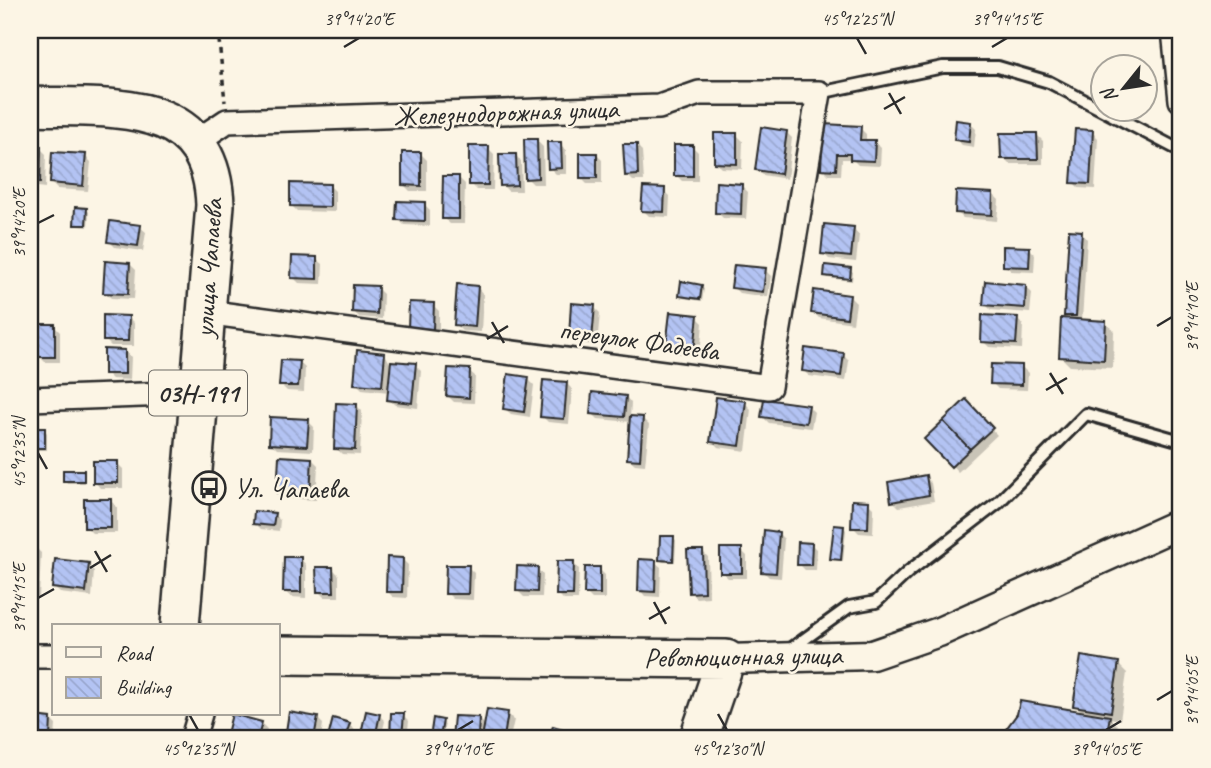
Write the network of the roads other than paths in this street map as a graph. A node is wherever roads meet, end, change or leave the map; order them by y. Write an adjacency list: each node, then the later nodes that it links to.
1 (1174, 30): 3 (street)
2 (819, 93): 5 (lane); 6 (street, Железнодорожная улица); 7 (street, переулок Фадеева)
3 (1181, 100)
4 (30, 106): 6 (main road)
5 (1181, 151)
6 (203, 152): 7 (main road, улица Чапаева / 03Н-191)
7 (205, 312): 8 (main road, улица Чапаева / 03Н-191)
8 (198, 393): 9 (street); 12 (main road, улица Чапаева / 03Н-191)
9 (30, 399)
10 (1181, 441): 16 (lane)
11 (1181, 523): 16 (street, Революционная улица)
12 (180, 624)
13 (280, 655): 17 (main road, Революционная улица)
14 (30, 656): 15 (street)
15 (52, 656)
16 (779, 657): 17 (street, Революционная улица)
17 (726, 659): 20 (main road)
18 (199, 716): 19 (street)
19 (193, 738)
20 (699, 738)

